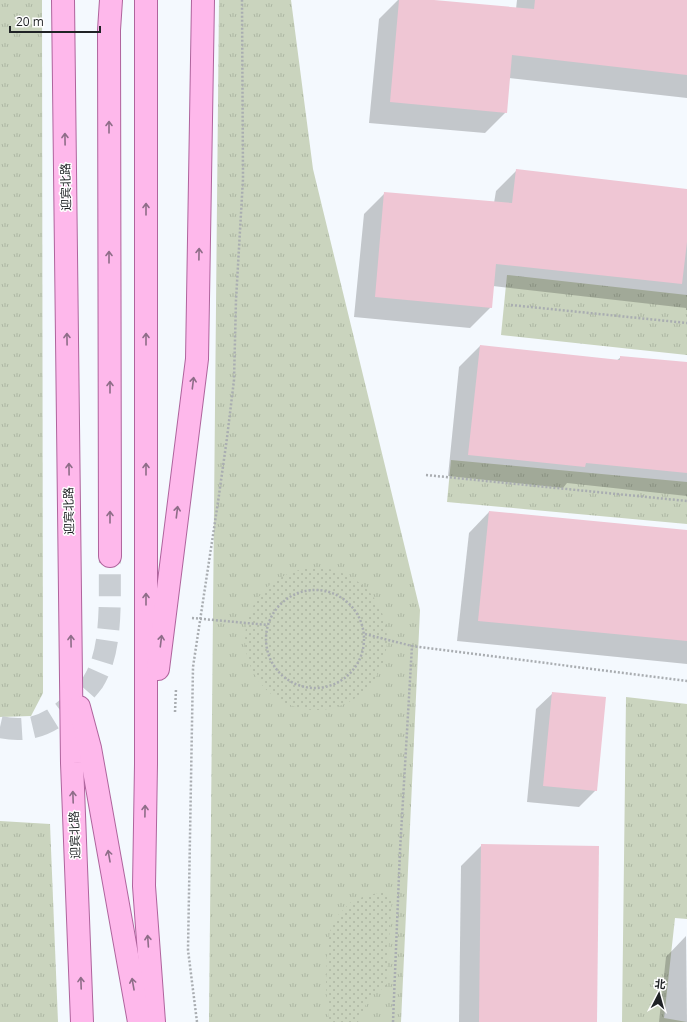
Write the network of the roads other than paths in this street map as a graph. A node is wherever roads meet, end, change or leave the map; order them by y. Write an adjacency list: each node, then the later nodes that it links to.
1 (63, 0): 8 (main road, 迎宾北路, one-way to 1)
2 (107, 0): 6 (main road)
3 (111, 0): 6 (main road)
4 (146, 0): 9 (main road, one-way to 4)
5 (203, 0): 9 (main road, one-way to 5)
6 (109, 30): 7 (main road, one-way to 6)
7 (110, 556)
8 (71, 680): 10 (main road, 迎宾北路, one-way to 8); 11 (main road, one-way to 8)
9 (146, 764): 12 (main road, one-way to 9)
10 (82, 1022)
11 (140, 1022)
12 (154, 1022)

